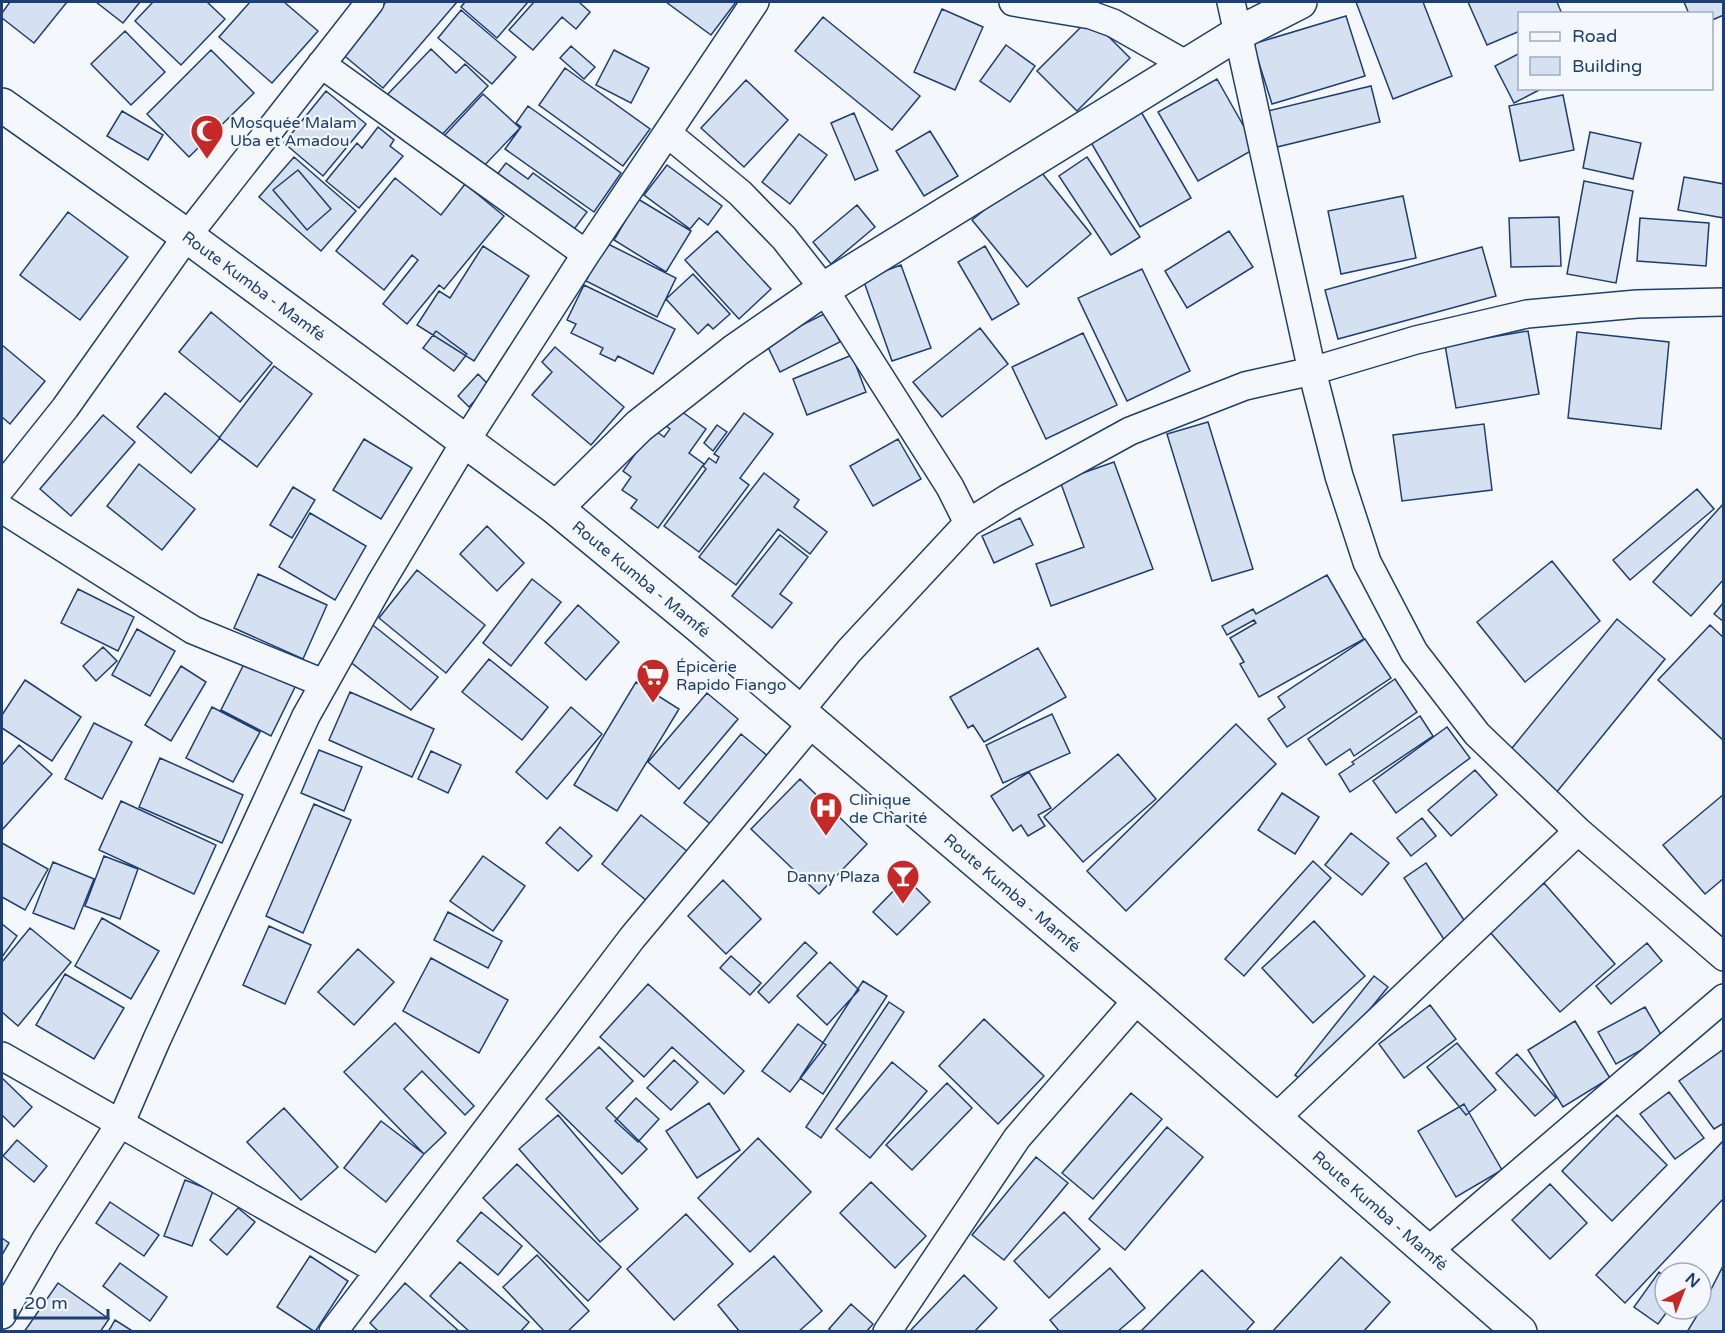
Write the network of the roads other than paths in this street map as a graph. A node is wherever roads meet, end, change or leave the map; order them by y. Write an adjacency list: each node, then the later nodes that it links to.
1 (370, 2): 7 (street)
2 (755, 2): 10 (street)
3 (1013, 2): 8 (street)
4 (1231, 2): 6 (street)
5 (1300, 2): 6 (main road)
6 (1237, 34): 8 (main road); 15 (street)
7 (321, 64): 11 (street); 12 (street)
8 (1187, 65): 13 (main road)
9 (2, 105): 11 (main road, Route Kumba - Mamfé)
10 (667, 133): 12 (street); 13 (street)
11 (187, 236): 16 (main road, Route Kumba - Mamfé); 17 (street)
12 (586, 254): 16 (street)
13 (824, 289): 18 (main road); 20 (street)
14 (1724, 302): 15 (street)
15 (1312, 371): 20 (street); 23 (street)
16 (465, 442): 18 (main road, Route Kumba - Mamfé); 21 (street)
17 (2, 487)
18 (556, 508): 22 (main road, Route Kumba - Mamfé)
19 (2, 509): 21 (street)
20 (968, 523): 22 (street)
21 (323, 683): 29 (street)
22 (805, 717): 26 (main road, Route Kumba - Mamfé); 31 (street)
23 (1578, 831): 24 (street); 28 (street)
24 (1724, 957)
25 (1724, 998): 30 (street)
26 (1138, 999): 28 (main road, Route Kumba - Mamfé); 34 (street)
27 (2, 1056): 29 (street)
28 (1275, 1118): 30 (main road, Route Kumba - Mamfé)
29 (121, 1122): 31 (street); 32 (street)
30 (1428, 1251): 35 (main road, Route Kumba - Mamfé)
31 (379, 1271): 33 (street)
32 (2, 1315)
33 (333, 1332)
34 (887, 1332)
35 (1520, 1332)

